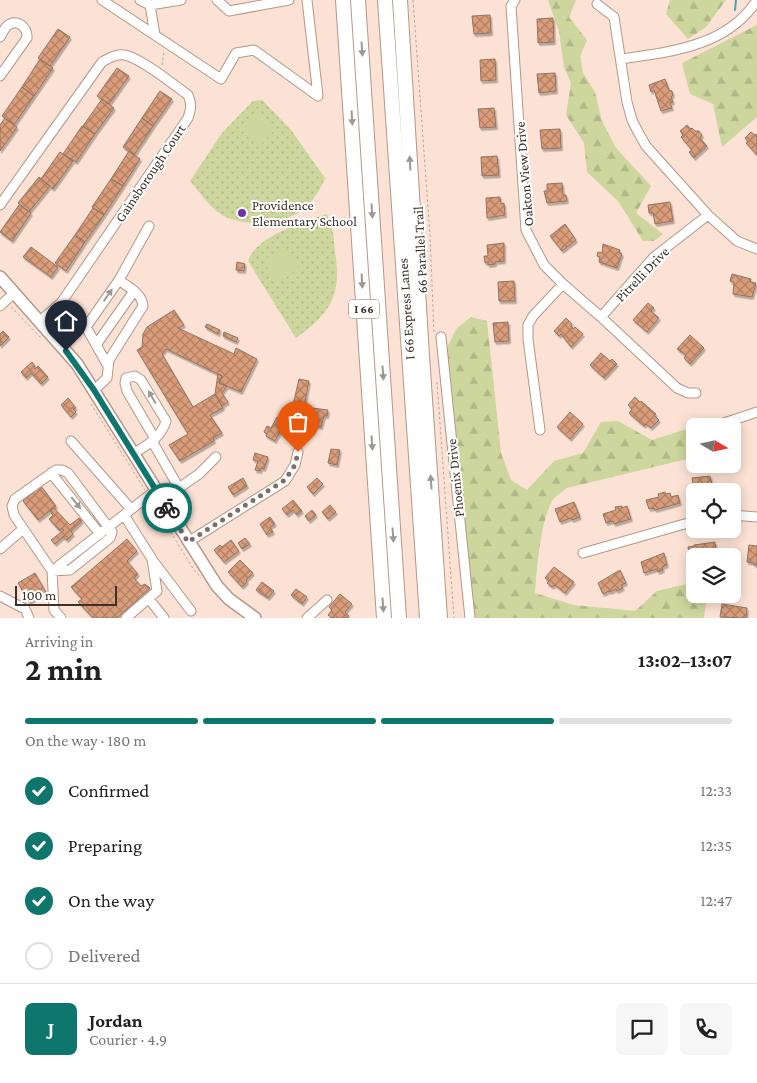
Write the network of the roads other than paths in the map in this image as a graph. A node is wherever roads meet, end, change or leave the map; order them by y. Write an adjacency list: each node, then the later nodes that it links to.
1 (102, 0): 15 (street)
2 (140, 0): 14 (street)
3 (182, 0): 14 (street)
4 (217, 0): 5 (street)
5 (289, 0)
6 (307, 0): 15 (street)
7 (343, 0): 69 (highway, I 66, one-way to 69)
8 (358, 0): 70 (highway, I 66 Express Lanes, one-way to 70)
9 (385, 0): 71 (highway, I 66 Express Lanes)
10 (400, 0): 72 (highway, one-way to 10)
11 (515, 0): 25 (street, Oakton View Drive)
12 (757, 0): 17 (street)
13 (597, 4): 17 (street)
14 (150, 5): 15 (street)
15 (155, 36)
16 (0, 37): 18 (street)
17 (621, 59): 20 (street)
18 (0, 76)
19 (0, 205): 29 (street, Gainsborough Court)
20 (708, 215): 22 (street); 28 (street, Pitrelli Drive)
21 (149, 226): 24 (street)
22 (757, 250)
23 (0, 277): 27 (main road)
24 (119, 280): 26 (street); 31 (street, one-way to 24)
25 (563, 284): 28 (street, Oakton View Drive); 37 (street)
26 (134, 291): 31 (street); 32 (street)
27 (7, 300): 29 (main road)
28 (601, 317): 33 (street, Oakton View Drive)
29 (40, 321): 34 (main road)
30 (438, 337): 73 (street, Phoenix Drive)
31 (96, 345): 32 (street)
32 (108, 366): 34 (street)
33 (696, 393)
34 (91, 395): 41 (main road)
35 (757, 412): 36 (street)
36 (739, 418)
37 (540, 430)
38 (154, 440): 38 (street, one-way to 38); 41 (street); 44 (street)
39 (71, 441): 46 (street)
40 (298, 452): 53 (street)
41 (133, 454): 45 (main road)
42 (216, 457): 44 (street)
43 (51, 473): 50 (street); 51 (street); 52 (street, one-way to 52)
44 (179, 488): 45 (street)
45 (155, 496): 46 (street); 53 (main road)
46 (128, 512): 50 (street); 57 (street)
47 (741, 516): 48 (street)
48 (757, 517)
49 (686, 524): 56 (street)
50 (109, 527): 52 (street); 55 (street)
51 (23, 529): 54 (street); 58 (street)
52 (100, 534): 55 (street)
53 (188, 542): 67 (main road)
54 (0, 549)
55 (84, 552): 58 (street)
56 (583, 553)
57 (152, 559): 60 (street); 62 (street)
58 (52, 571): 64 (street)
59 (0, 596): 63 (street)
60 (148, 599): 65 (street); 66 (street)
61 (327, 600): 68 (street)
62 (190, 612)
63 (29, 618)
64 (60, 618)
65 (126, 618)
66 (164, 618)
67 (256, 618)
68 (307, 618)
69 (384, 618)
70 (399, 618)
71 (427, 618)
72 (440, 618)
73 (470, 618)

